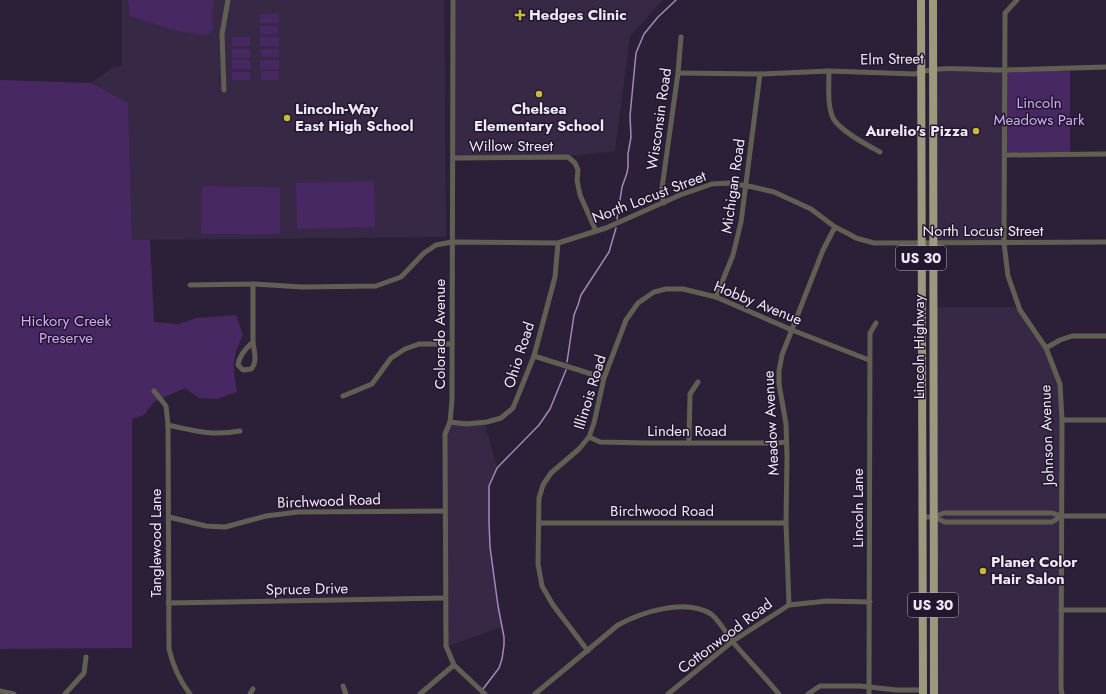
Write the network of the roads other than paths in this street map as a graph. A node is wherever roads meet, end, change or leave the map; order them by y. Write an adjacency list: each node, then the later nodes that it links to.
1 (228, 0): 14 (street)
2 (453, 0): 18 (street, Colorado Avenue)
3 (921, 0): 11 (main road, Lincoln Highway / US 30)
4 (933, 0): 8 (main road, Lincoln Highway / US 30)
5 (1017, 0): 9 (street, Johnson Avenue)
6 (681, 37): 12 (street, Wisconsin Road)
7 (1106, 67): 9 (street, Elm Street)
8 (933, 70): 9 (street, Elm Street); 11 (street, Elm Street); 28 (main road, Lincoln Highway / US 30)
9 (1005, 70): 17 (street, Johnson Avenue)
10 (828, 71): 11 (street, Elm Street); 13 (street, Elm Street); 15 (street)
11 (921, 71): 26 (main road, Lincoln Highway / US 30)
12 (678, 73): 13 (street, Elm Street); 20 (street, Wisconsin Road)
13 (760, 74): 19 (street, Michigan Road)
14 (224, 90)
15 (880, 152)
16 (1106, 154): 17 (street)
17 (1005, 155): 27 (street, Johnson Avenue)
18 (454, 158): 22 (street, Willow Street); 23 (street, Colorado Avenue)
19 (746, 186): 20 (street, North Locust Street); 21 (street, North Locust Street); 31 (street, Michigan Road)
20 (664, 203): 22 (street, North Locust Street)
21 (835, 227): 26 (street, North Locust Street); 34 (street, Meadow Avenue)
22 (596, 231): 25 (street, North Locust Street)
23 (452, 242): 25 (street, North Locust Street); 29 (street, North Locust Street); 37 (street, Colorado Avenue)
24 (1106, 242): 27 (street, North Locust Street)
25 (558, 243): 39 (street, Ohio Road)
26 (921, 243): 28 (street, North Locust Street); 57 (main road, Lincoln Highway / US 30)
27 (1004, 243): 28 (street, North Locust Street); 38 (street, Johnson Avenue)
28 (932, 244): 58 (main road, Lincoln Highway / US 30)
29 (253, 284): 30 (street, North Locust Street); 36 (street)
30 (190, 285)
31 (716, 297): 32 (street, Hobby Avenue); 34 (street, Hobby Avenue)
32 (638, 303): 41 (street, Illinois Road)
33 (876, 323): 40 (street, Lincoln Lane)
34 (792, 330): 40 (street, Hobby Avenue); 51 (street, Meadow Avenue)
35 (1106, 336): 38 (street)
36 (253, 342): 36 (street)
37 (452, 344): 44 (street); 47 (street, Colorado Avenue)
38 (1046, 348): 45 (street, Johnson Avenue)
39 (534, 356): 41 (street); 47 (street, Ohio Road)
40 (869, 360): 62 (street, Lincoln Lane)
41 (604, 378): 50 (street, Illinois Road)
42 (698, 382): 52 (street)
43 (154, 391): 48 (street, Tanglewood Lane)
44 (343, 396)
45 (1062, 420): 46 (street); 54 (street, Johnson Avenue)
46 (1106, 420)
47 (450, 422): 53 (street, Colorado Avenue)
48 (168, 425): 49 (street); 56 (street, Tanglewood Lane)
49 (240, 431)
50 (589, 437): 52 (street, Linden Road); 59 (street, Illinois Road)
51 (786, 442): 52 (street, Linden Road); 60 (street, Meadow Avenue)
52 (689, 443)
53 (445, 510): 56 (street, Birchwood Road); 61 (street, Colorado Avenue)
54 (1061, 516): 55 (street); 58 (street); 58 (street); 65 (street, Johnson Avenue)
55 (1106, 516)
56 (169, 517): 63 (street, Tanglewood Lane)
57 (922, 517): 58 (street); 74 (main road, Lincoln Highway / US 30)
58 (934, 517): 86 (main road, Lincoln Highway / US 30)
59 (539, 523): 60 (street, Birchwood Road); 68 (street, Illinois Road)
60 (786, 523): 64 (street, Meadow Avenue)
61 (445, 598): 63 (street, Spruce Drive); 70 (street, Colorado Avenue)
62 (870, 602): 64 (street, Cottonwood Road); 72 (street, Lincoln Lane)
63 (168, 603): 77 (street, Tanglewood Lane)
64 (789, 605): 67 (street, Cottonwood Road)
65 (1060, 610): 66 (street); 87 (street, Johnson Avenue)
66 (1106, 610)
67 (733, 641): 68 (street); 82 (street, Cottonwood Road); 83 (street)
68 (588, 651): 81 (street)
69 (86, 657): 76 (street)
70 (454, 665): 79 (street); 80 (street)
71 (343, 686): 78 (street)
72 (869, 686): 74 (street); 84 (street); 85 (street, Lincoln Lane)
73 (0, 691): 75 (street)
74 (923, 692)
75 (14, 694)
76 (65, 694)
77 (190, 694)
78 (346, 694)
79 (420, 694)
80 (485, 694)
81 (535, 694)
82 (668, 694)
83 (779, 694)
84 (808, 694)
85 (869, 694)
86 (934, 694)
87 (1062, 694)

